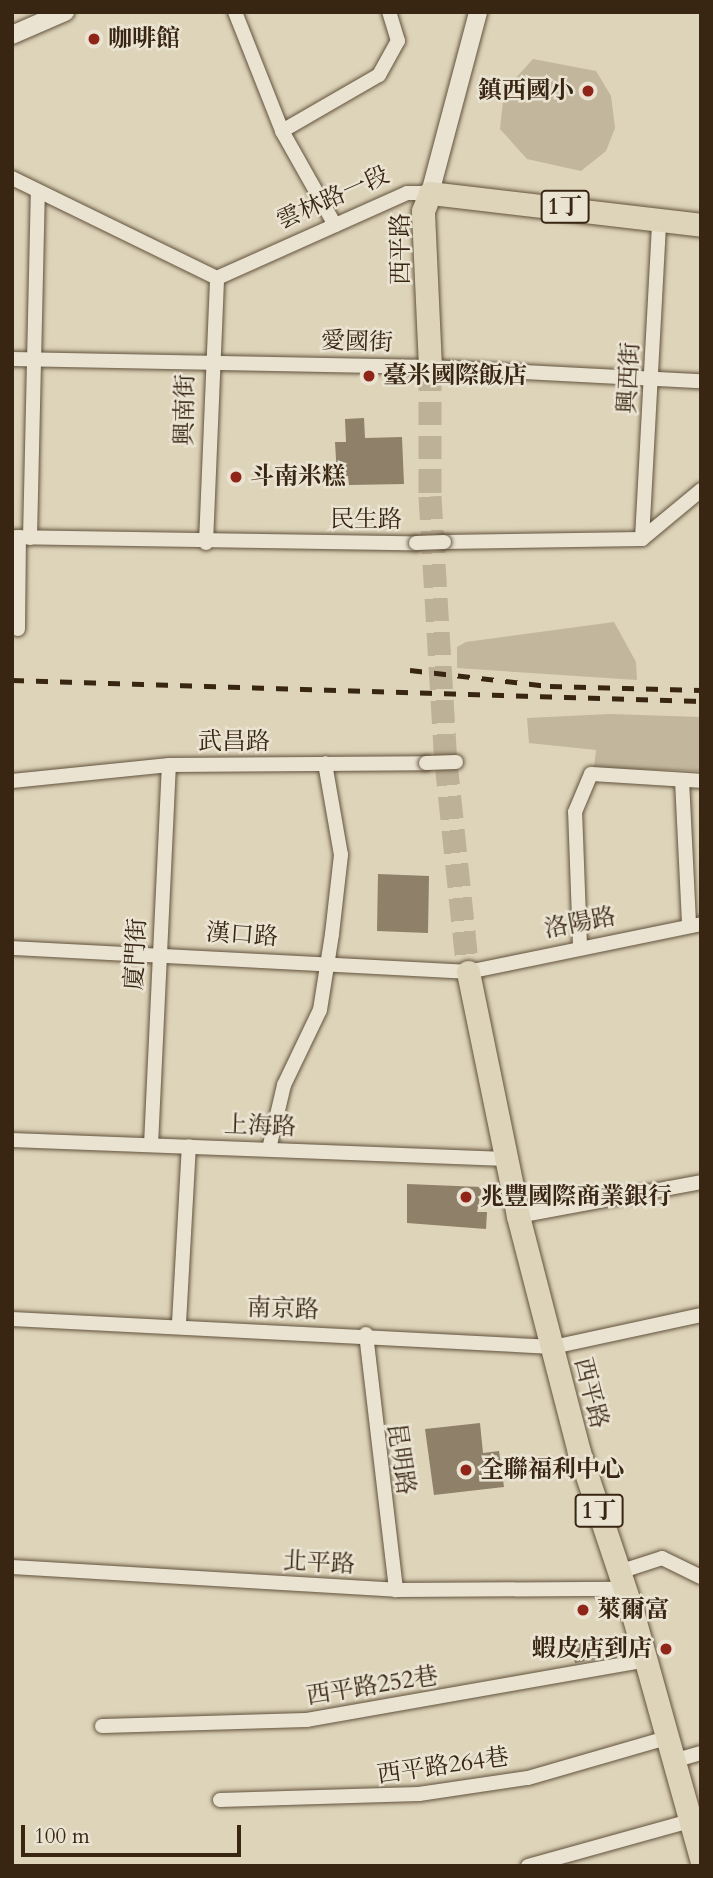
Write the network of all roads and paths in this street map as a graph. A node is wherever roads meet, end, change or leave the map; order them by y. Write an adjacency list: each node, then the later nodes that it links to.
1 (65, 12): 5 (street)
2 (234, 12): 6 (street)
3 (389, 12): 6 (street)
4 (478, 12): 9 (street, 西平路)
5 (12, 35)
6 (282, 131): 11 (street)
7 (12, 178): 8 (street)
8 (38, 192): 13 (street); 15 (street)
9 (430, 193): 10 (main road, 雲林路一段 / 1丁); 11 (street, 雲林路一段); 17 (main road, 西平路)
10 (659, 220): 12 (main road, 雲林路一段 / 1丁); 18 (street, 興西街)
11 (335, 225): 13 (street, 雲林路一段)
12 (701, 225)
13 (217, 278): 16 (street, 興南街)
14 (12, 359): 15 (street, 愛國街)
15 (34, 359): 16 (street, 愛國街); 21 (street)
16 (209, 360): 17 (street, 愛國街); 23 (street, 興南街)
17 (430, 366): 18 (street, 愛國街)
18 (652, 378): 19 (street, 愛國街); 22 (street, 興西街)
19 (701, 381)
20 (701, 490): 22 (street)
21 (20, 538): 23 (street, 民生路); 24 (street)
22 (642, 539): 23 (street, 民生路, bridge)
23 (206, 543)
24 (18, 629)
25 (456, 762): 26 (street, 武昌路, bridge)
26 (326, 763): 27 (street, 武昌路); 35 (street)
27 (169, 765): 29 (street, 武昌路); 34 (street, 廈門街)
28 (682, 780): 30 (street); 31 (street); 32 (street)
29 (12, 781)
30 (701, 781)
31 (695, 925): 32 (street, 洛陽路)
32 (580, 946): 36 (street, 洛陽路)
33 (12, 948): 34 (street, 漢口路)
34 (159, 953): 35 (street, 漢口路); 38 (street, 廈門街)
35 (327, 963): 36 (street, 漢口路); 40 (street)
36 (468, 972): 41 (main road, 西平路 / 1丁)
37 (12, 1140): 38 (street, 上海路)
38 (150, 1145): 39 (street, 上海路)
39 (189, 1146): 40 (street, 上海路); 46 (street)
40 (269, 1149): 41 (street, 上海路)
41 (506, 1159): 43 (main road, 西平路 / 1丁)
42 (701, 1182): 43 (street)
43 (518, 1216): 48 (main road, 西平路 / 1丁)
44 (701, 1315): 48 (street, 南京路)
45 (12, 1319): 46 (street, 南京路)
46 (179, 1323): 47 (street, 南京路)
47 (366, 1334): 48 (street, 南京路); 52 (street, 昆明路)
48 (553, 1348): 51 (main road, 西平路 / 1丁)
49 (12, 1567): 52 (street, 北平路)
50 (701, 1577): 51 (street, 北平路)
51 (622, 1581): 52 (street, 北平路); 53 (main road, 西平路 / 1丁)
52 (396, 1590)
53 (646, 1660): 54 (street, 西平路252巷); 55 (main road, 西平路 / 1丁)
54 (102, 1726)
55 (667, 1738): 57 (main road, 西平路 / 1丁); 58 (street, 西平路264巷)
56 (701, 1753): 57 (street)
57 (673, 1761): 59 (main road, 西平路 / 1丁)
58 (220, 1800)
59 (690, 1821): 60 (main road, 西平路 / 1丁); 61 (street)
60 (701, 1859)
61 (528, 1866)

